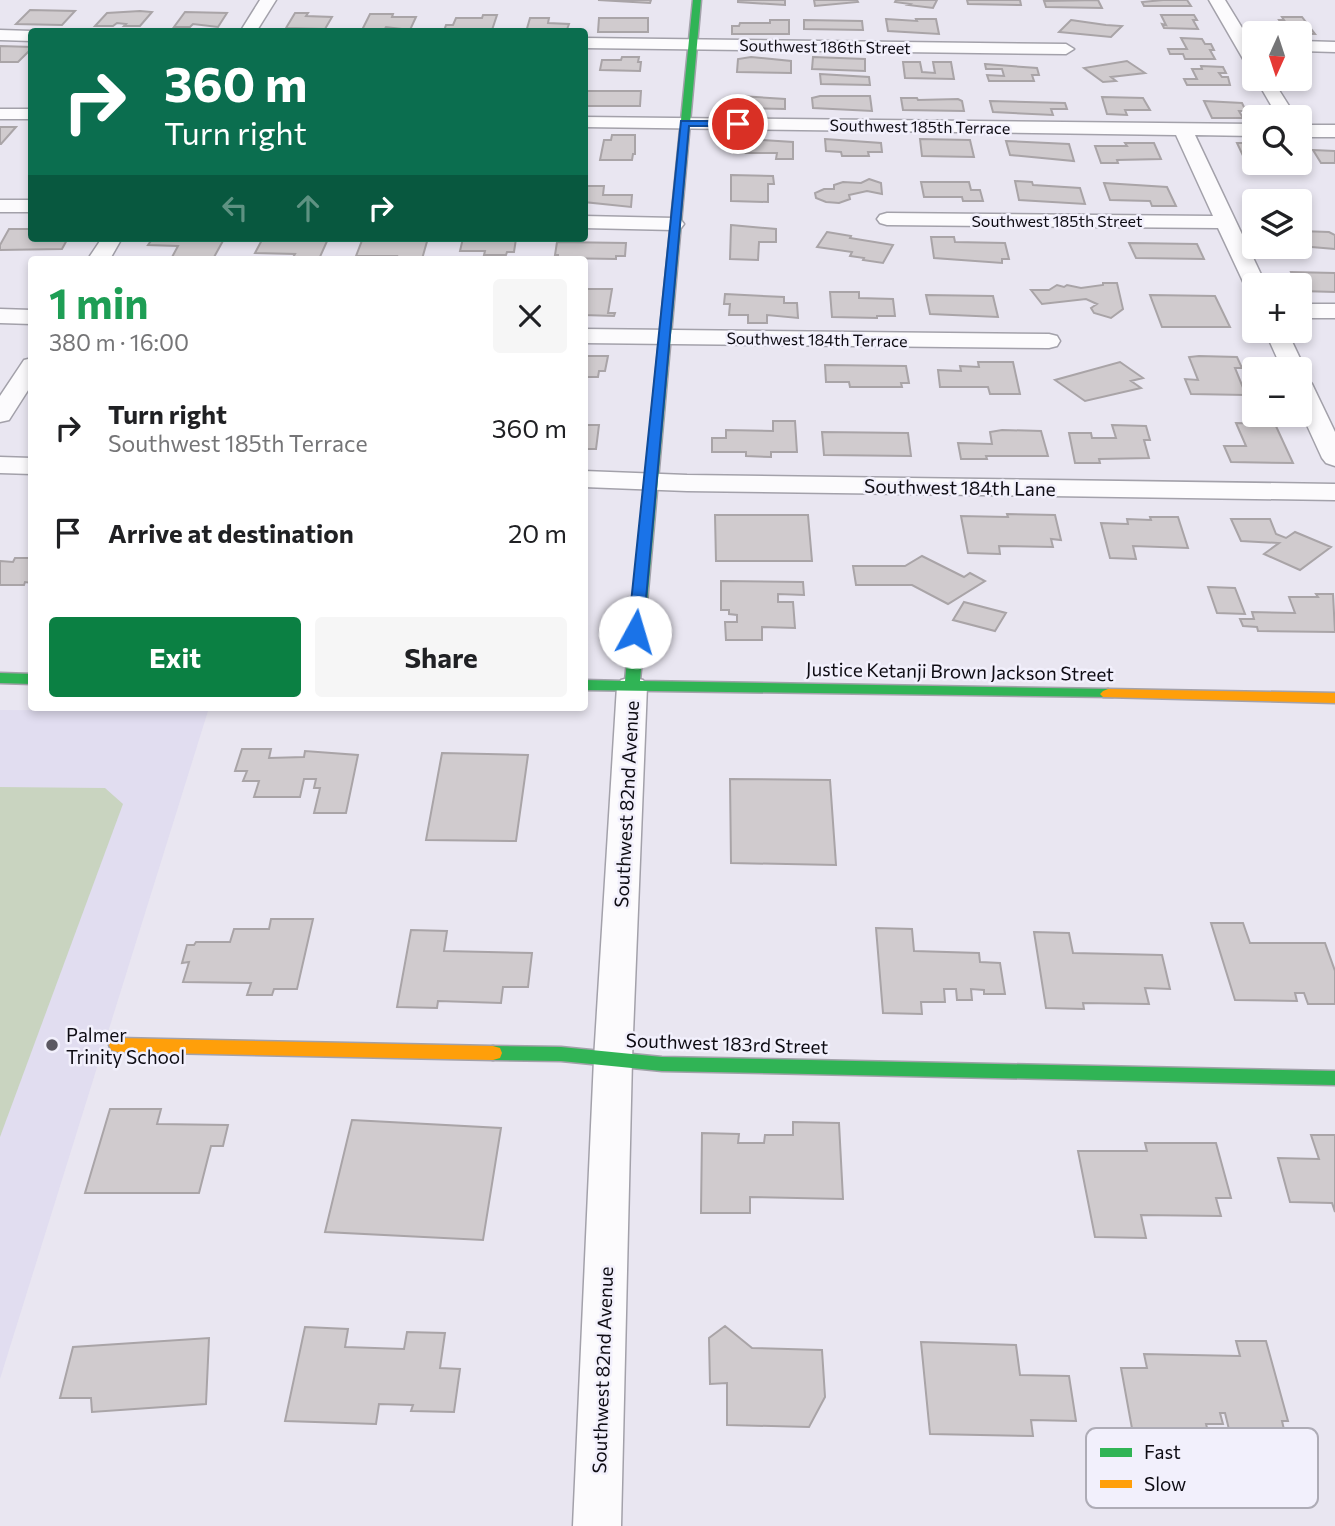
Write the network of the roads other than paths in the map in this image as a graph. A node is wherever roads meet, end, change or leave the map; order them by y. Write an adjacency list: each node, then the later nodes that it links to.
1 (268, 0): 4 (street)
2 (698, 0): 9 (street, Southwest 82nd Avenue)
3 (1217, 0): 6 (street)
4 (250, 28)
5 (0, 35): 7 (street)
6 (1242, 35)
7 (28, 36)
8 (588, 43): 9 (street, Southwest 186th Street)
9 (692, 45): 12 (street, Southwest 186th Street); 16 (street, Southwest 82nd Avenue)
10 (1312, 46): 11 (street)
11 (1335, 47)
12 (1066, 49)
13 (0, 114): 14 (street)
14 (28, 114)
15 (588, 122): 16 (street, Southwest 185th Terrace)
16 (685, 123): 17 (street, Southwest 185th Terrace); 26 (street, Southwest 82nd Avenue)
17 (1183, 129): 18 (street, Southwest 185th Terrace); 25 (street)
18 (1242, 130)
19 (1312, 131): 20 (street)
20 (1335, 131)
21 (0, 206): 22 (street)
22 (28, 206)
23 (887, 219): 25 (street, Southwest 185th Street)
24 (588, 222): 26 (street)
25 (1227, 222): 27 (street)
26 (674, 224): 33 (street, Southwest 82nd Avenue)
27 (1250, 273)
28 (1312, 311): 29 (street)
29 (1335, 311)
30 (0, 316): 31 (street)
31 (28, 317)
32 (588, 335): 33 (street, Southwest 184th Terrace)
33 (664, 336): 34 (street, Southwest 184th Terrace); 42 (street, Southwest 82nd Avenue)
34 (1049, 341)
35 (28, 371): 37 (street)
36 (1312, 408): 38 (street)
37 (0, 415)
38 (1333, 450)
39 (0, 465): 40 (street)
40 (28, 466)
41 (588, 479): 42 (street, Southwest 184th Lane)
42 (650, 482): 43 (street, Southwest 184th Lane); 47 (street, Southwest 82nd Avenue)
43 (1335, 492)
44 (0, 678): 45 (street)
45 (28, 679)
46 (588, 685): 47 (street, Justice Ketanji Brown Jackson Street)
47 (632, 686): 48 (street, Justice Ketanji Brown Jackson Street); 50 (street, Southwest 82nd Avenue)
48 (1335, 698)
49 (118, 1045): 50 (street, Southwest 183rd Street)
50 (613, 1059): 51 (street, Southwest 183rd Street); 52 (street, Southwest 82nd Avenue)
51 (1335, 1078)
52 (597, 1526)

